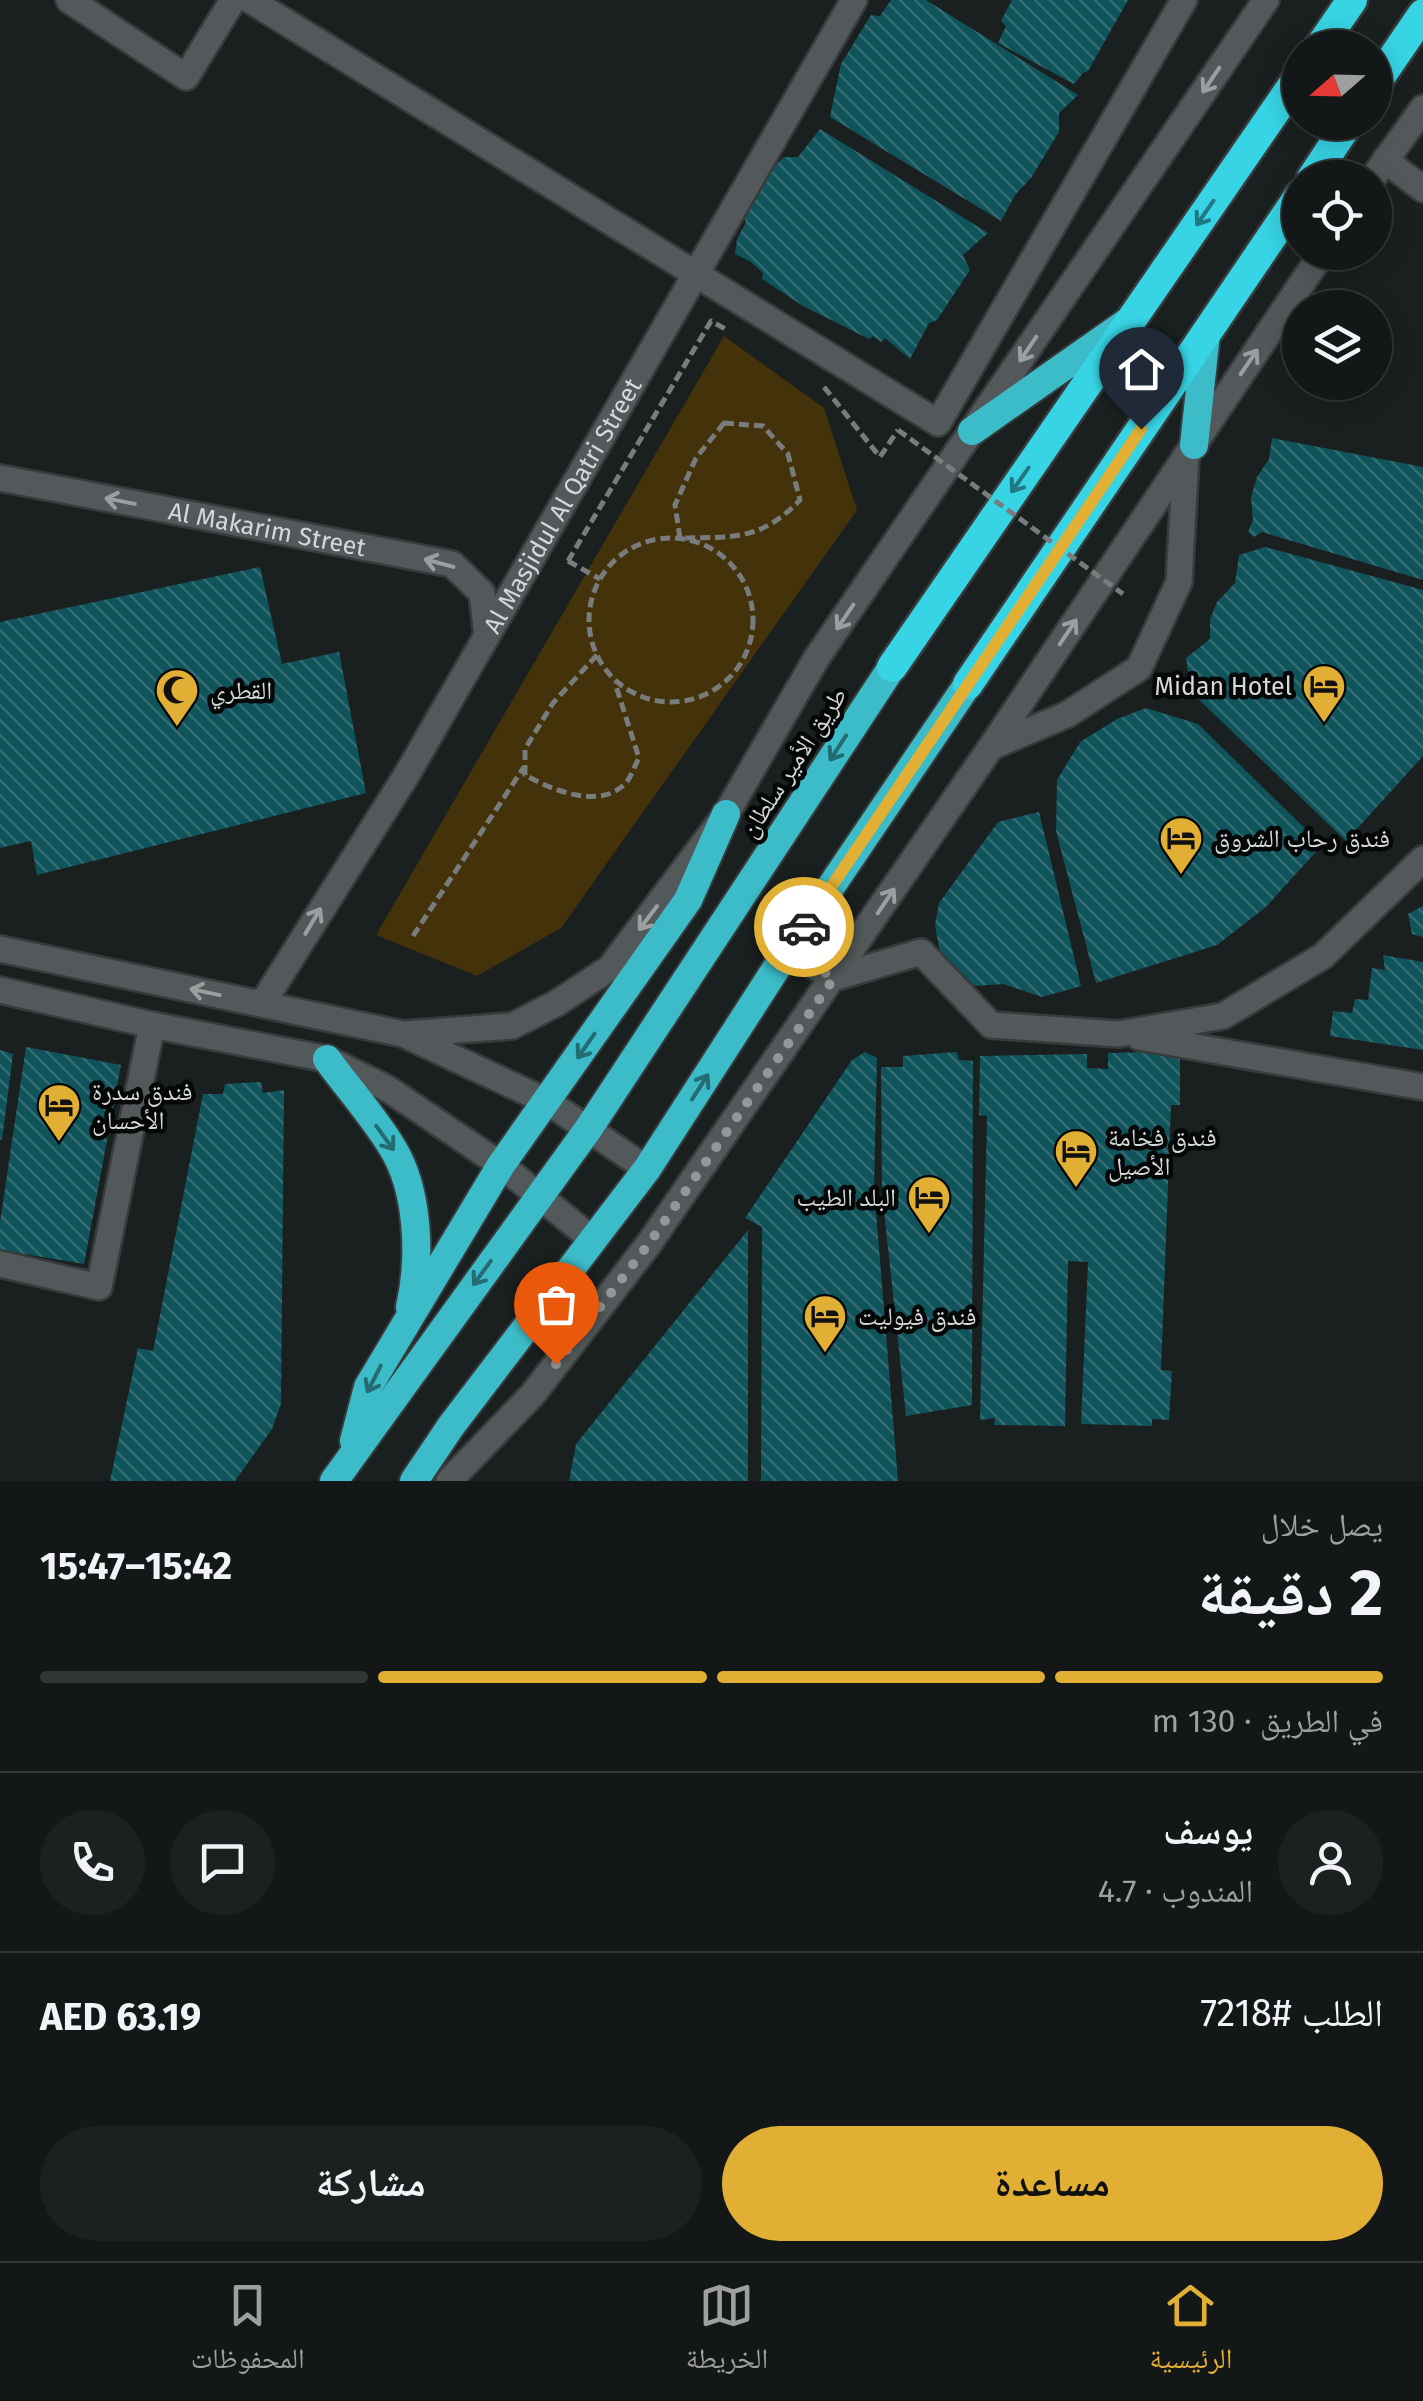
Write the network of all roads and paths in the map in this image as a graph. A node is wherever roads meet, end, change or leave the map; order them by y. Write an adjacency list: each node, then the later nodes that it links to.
1 (68, 0): 2 (street)
2 (233, 0)
3 (250, 0): 18 (street)
4 (854, 0): 18 (street, Al Masjidul Al Qatri Street)
5 (1184, 0): 18 (street)
6 (1266, 0): 23 (street, one-way to 23)
7 (1352, 0): 9 (highway)
8 (1423, 14): 10 (highway)
9 (1331, 30)
10 (1392, 59)
11 (1282, 101): 19 (highway, طريق الأمير سلطان, one-way to 19)
12 (1423, 108): 13 (street)
13 (1385, 160)
14 (1392, 175): 15 (street)
15 (1423, 189)
16 (1282, 222): 20 (highway)
17 (1311, 270): 24 (street, one-way to 17)
18 (696, 272): 27 (street, Al Masjidul Al Qatri Street)
19 (1132, 319): 23 (highway); 33 (highway, طريق الأمير سلطان, one-way to 33)
20 (1206, 334): 24 (highway); 35 (highway)
21 (745, 339): 28 (path)
22 (814, 374): 30 (path, bridge)
23 (972, 430): 38 (street, one-way to 38)
24 (1190, 450): 36 (street, one-way to 24); 36 (street)
25 (0, 478): 31 (street, Al Makarim Street, one-way to 25)
26 (680, 538): 26 (path); 29 (path); 34 (path)
27 (539, 544): 28 (path); 31 (street, Al Masjidul Al Qatri Street)
28 (568, 561): 29 (path)
29 (600, 579): 32 (path)
30 (1123, 594)
31 (486, 636): 45 (street, Al Masjidul Al Qatri Street, one-way to 31)
32 (597, 656): 34 (path); 37 (path)
33 (892, 666): 52 (highway, طريق الأمير سلطان, one-way to 52)
34 (613, 678): 37 (path)
35 (968, 684): 42 (highway)
36 (991, 746): 43 (street, one-way to 36)
37 (525, 766): 40 (path)
38 (726, 814): 47 (street, one-way to 47); 51 (highway, one-way to 51)
39 (1423, 859): 48 (street)
40 (413, 936)
41 (0, 950): 45 (street, one-way to 41)
42 (788, 950): 43 (street); 54 (highway, one-way to 42)
43 (834, 978): 48 (street); 62 (street)
44 (0, 990): 46 (street)
45 (262, 1004): 47 (street)
46 (152, 1025): 49 (street); 57 (street)
47 (403, 1034): 51 (street)
48 (1119, 1034): 50 (street)
49 (326, 1060): 53 (street); 58 (highway, one-way to 58)
50 (1423, 1087)
51 (548, 1102): 52 (street); 53 (highway)
52 (589, 1128): 54 (street); 55 (highway, طريق الأمير سلطان)
53 (501, 1166): 55 (street); 58 (highway)
54 (647, 1169): 56 (highway)
55 (538, 1194): 56 (street); 59 (highway, طريق الأمير سلطان, one-way to 59)
56 (592, 1239): 61 (highway)
57 (0, 1264)
58 (407, 1322): 59 (highway, one-way to 59)
59 (350, 1458): 60 (highway, طريق الأمير سلطان)
60 (334, 1481)
61 (414, 1481)
62 (449, 1481)

